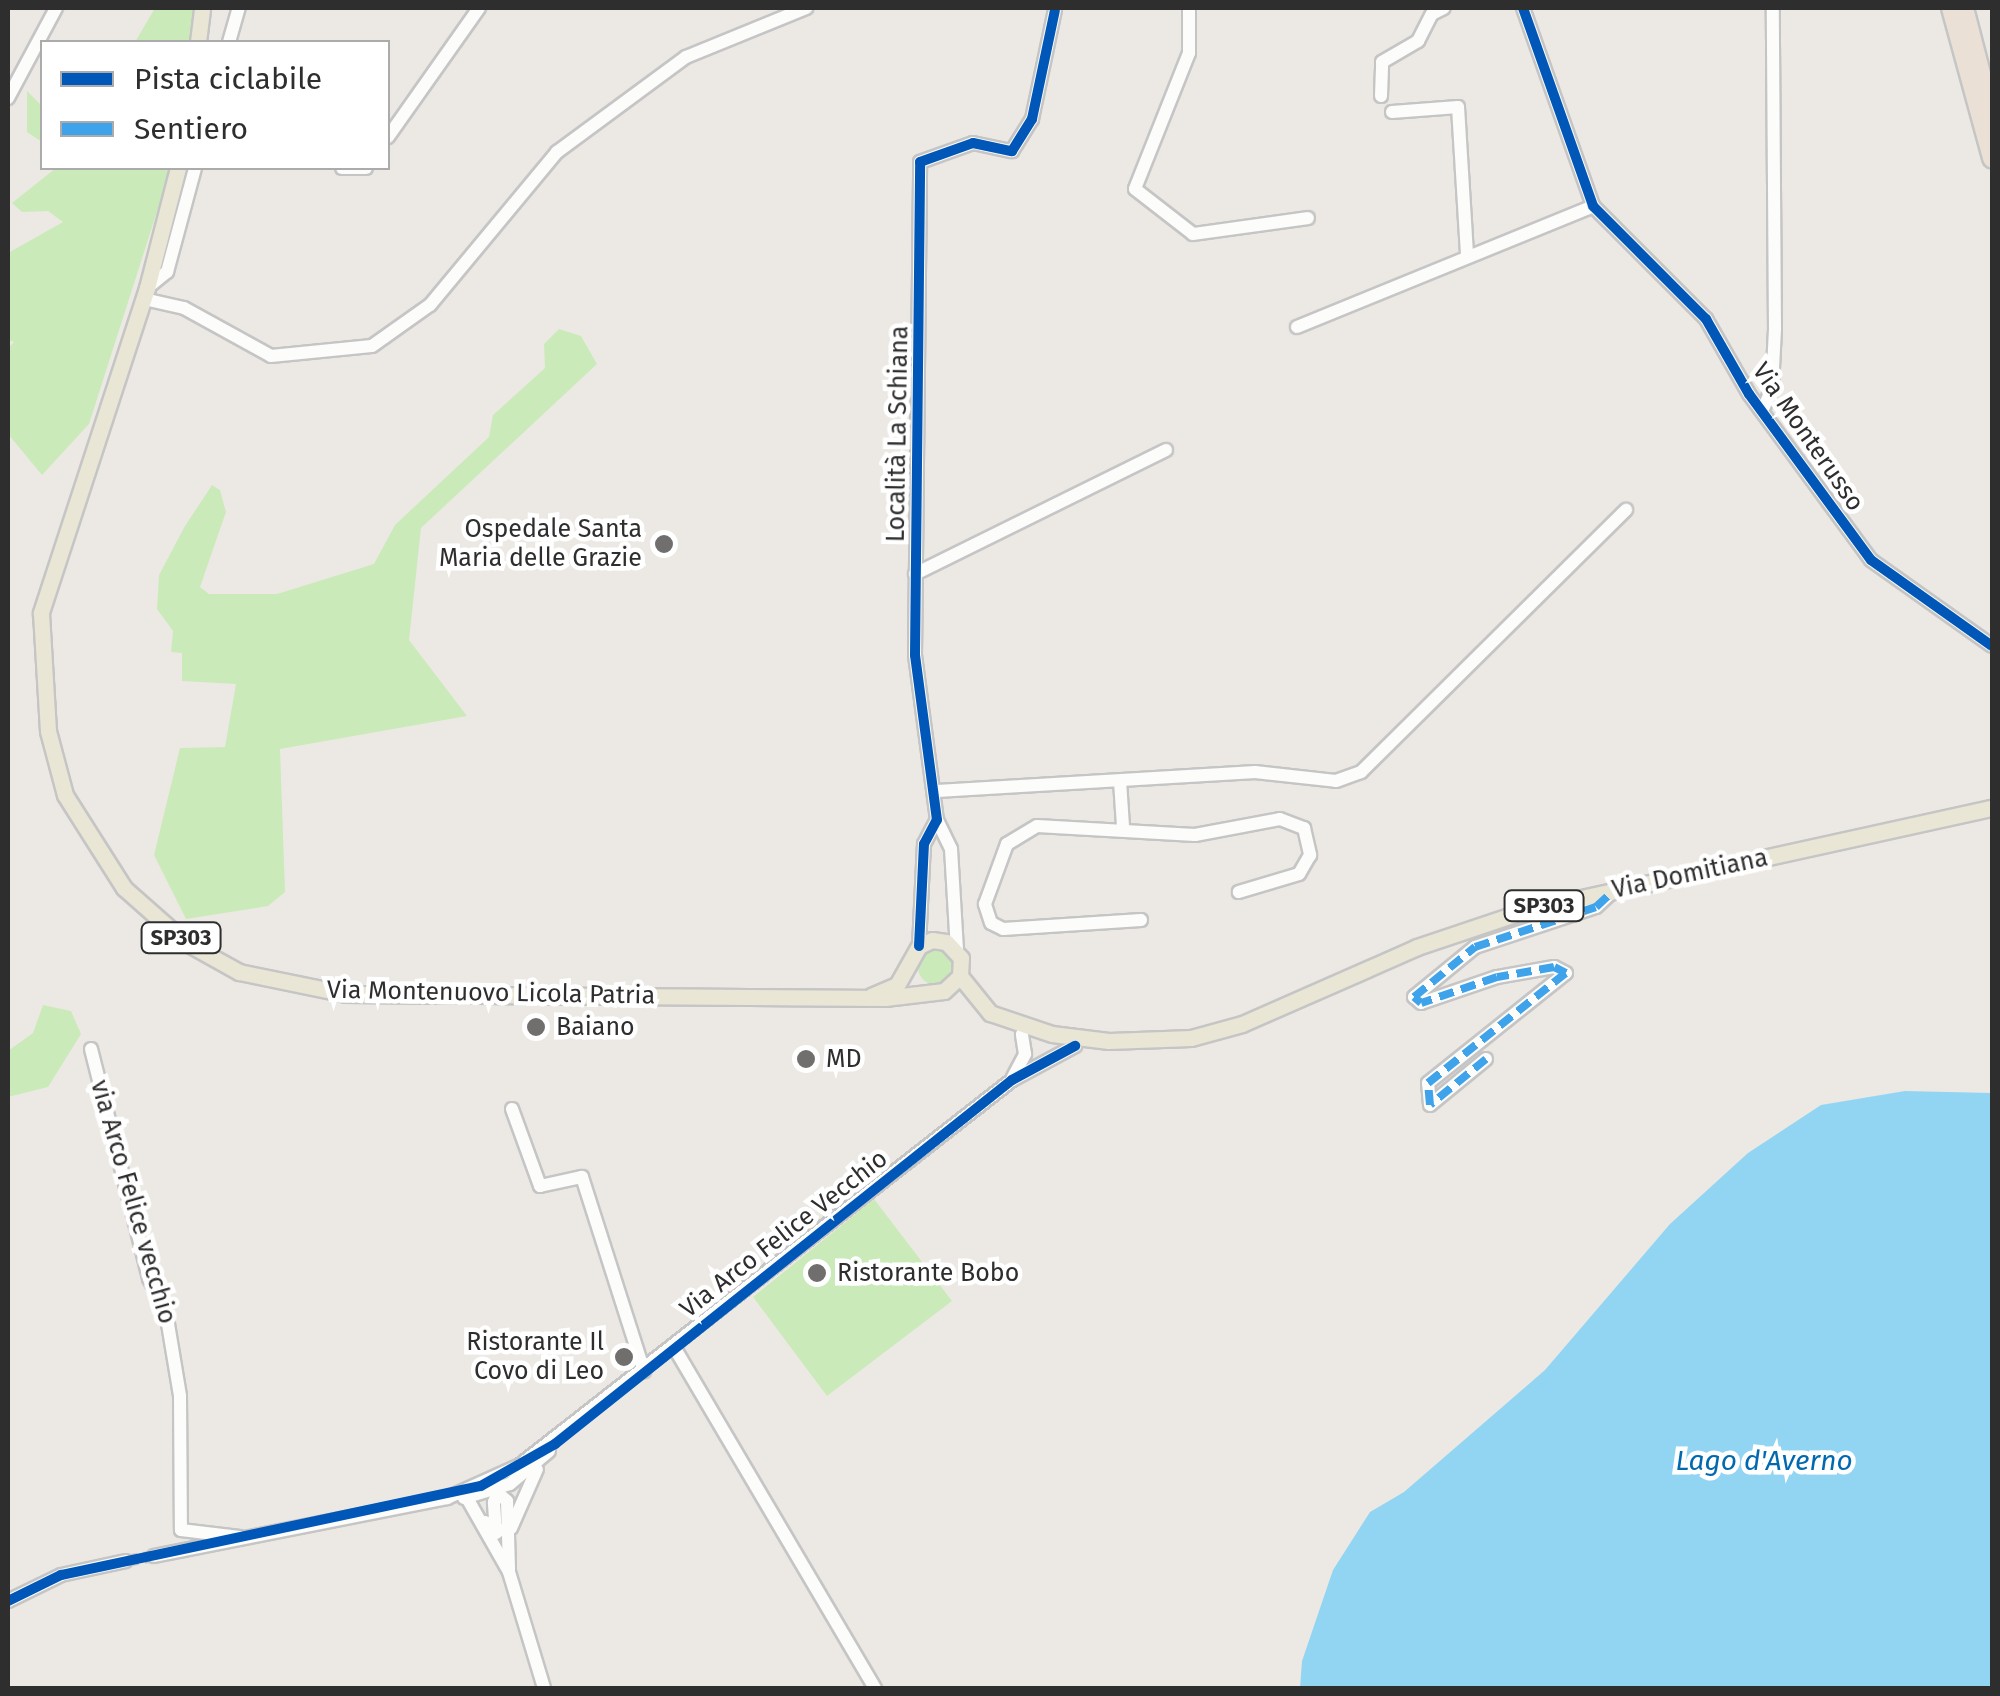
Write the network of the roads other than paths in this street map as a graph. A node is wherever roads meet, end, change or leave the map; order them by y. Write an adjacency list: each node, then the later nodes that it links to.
1 (56, 8): 16 (street)
2 (202, 8): 13 (main road)
3 (239, 8): 14 (street)
4 (478, 8): 19 (street)
5 (806, 8): 28 (street)
6 (1189, 8): 24 (street)
7 (1444, 8): 15 (street)
8 (1523, 8): 23 (street, Via Monterusso)
9 (1772, 8): 30 (street)
10 (1950, 8): 20 (highway)
11 (1964, 8): 18 (highway)
12 (1055, 10): 33 (street, Località La Schiana)
13 (198, 40)
14 (230, 40)
15 (1381, 96)
16 (8, 98)
17 (1392, 112): 26 (street)
18 (1992, 116)
19 (390, 134)
20 (1992, 158)
21 (177, 170): 25 (main road, Via Montenuovo Licola Patria / SP303)
22 (194, 170): 27 (street)
23 (1594, 206): 26 (street); 30 (street, Via Monterusso)
24 (1308, 218)
25 (154, 254): 27 (street); 28 (main road, Via Montenuovo Licola Patria / SP303)
26 (1467, 256): 29 (street)
27 (172, 257): 28 (street)
28 (146, 294): 49 (main road, Via Montenuovo Licola Patria / SP303)
29 (1296, 326)
30 (1764, 407): 34 (street, Via Monterusso)
31 (1166, 450): 33 (street)
32 (1626, 510): 35 (street)
33 (915, 574): 36 (street, Località La Schiana)
34 (1992, 646)
35 (1120, 782): 36 (street); 39 (street)
36 (937, 790): 38 (street, Località La Schiana)
37 (1992, 808): 40 (main road, Via Domitiana / SP303)
38 (937, 820): 43 (street, Località La Schiana); 44 (street, Località La Schiana)
39 (1122, 826): 41 (street); 42 (street)
40 (1614, 891): 52 (main road, Via Domitiana / SP303); 55 (street)
41 (1240, 892)
42 (1141, 920)
43 (919, 946): 44 (main road); 45 (main road)
44 (957, 950): 46 (main road)
45 (910, 970): 47 (main road); 49 (main road)
46 (960, 976): 48 (main road); 51 (main road, Via Domitiana)
47 (925, 990): 48 (main road, Via Montenuovo Licola Patria); 49 (main road, Via Montenuovo Licola Patria)
48 (951, 994): 50 (main road, Via Domitiana)
49 (871, 996)
50 (1022, 1034): 51 (main road, Via Domitiana); 57 (street)
51 (1046, 1036): 52 (main road, Via Domitiana / SP303); 53 (main road, Via Domitiana); 56 (street)
52 (1109, 1042): 53 (main road, Via Domitiana)
53 (1076, 1046): 56 (street, Via Arco Felice Vecchio)
54 (91, 1049): 71 (street, via Arco Felice vecchio)
55 (1486, 1058)
56 (1040, 1060): 57 (street, Via Arco Felice Vecchio)
57 (1012, 1080): 59 (street, Via Arco Felice Vecchio)
58 (512, 1109): 60 (street)
59 (674, 1347): 60 (street, Via Arco Felice Vecchio); 78 (street)
60 (644, 1371): 61 (street, Via Arco Felice Vecchio)
61 (555, 1444): 62 (street); 63 (street)
62 (543, 1459): 65 (street); 69 (street)
63 (520, 1465): 64 (street); 65 (street)
64 (480, 1486): 65 (street); 66 (street)
65 (499, 1489): 67 (street); 69 (street); 70 (street)
66 (447, 1498): 67 (street); 71 (street)
67 (467, 1498): 68 (street)
68 (483, 1520): 70 (street); 72 (street)
69 (510, 1528): 70 (street); 75 (street)
70 (495, 1530): 72 (street)
71 (242, 1538): 73 (street)
72 (500, 1552): 75 (street)
73 (154, 1556)
74 (126, 1561): 76 (street)
75 (510, 1572): 77 (street)
76 (8, 1601)
77 (544, 1688)
78 (874, 1688)

